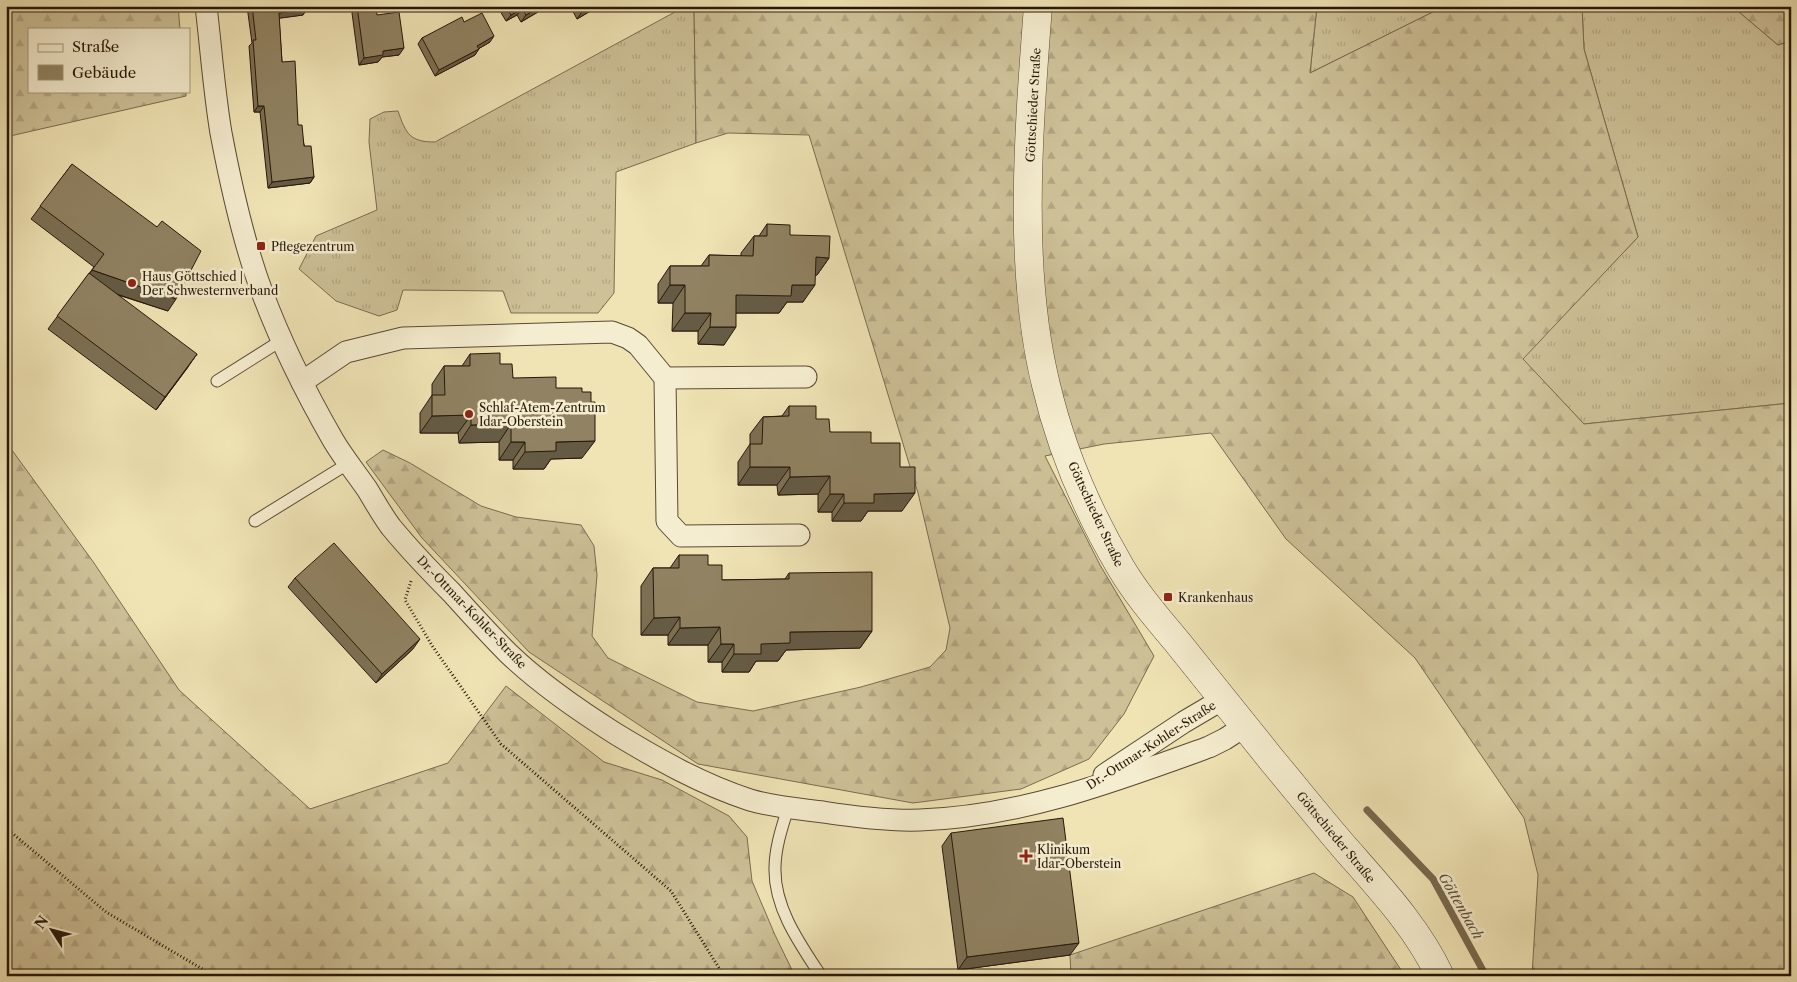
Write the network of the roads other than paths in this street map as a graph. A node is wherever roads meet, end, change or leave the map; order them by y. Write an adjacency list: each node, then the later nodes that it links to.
1 (206, 6): 3 (street, Dr.-Ottmar-Kohler-Straße)
2 (1038, 6): 11 (street, Göttschieder Straße)
3 (282, 340): 6 (lane); 7 (street, Dr.-Ottmar-Kohler-Straße)
4 (806, 377): 5 (street)
5 (665, 378): 7 (street); 10 (street)
6 (217, 381)
7 (302, 382): 8 (street, Dr.-Ottmar-Kohler-Straße)
8 (349, 463): 9 (lane); 14 (street, Dr.-Ottmar-Kohler-Straße)
9 (255, 521)
10 (799, 535)
11 (1223, 699): 12 (street, Göttschieder Straße); 13 (street, Dr.-Ottmar-Kohler-Straße)
12 (1245, 726): 13 (street, Dr.-Ottmar-Kohler-Straße); 16 (street, Göttschieder Straße)
13 (1079, 792): 14 (street, Dr.-Ottmar-Kohler-Straße)
14 (788, 808): 15 (lane)
15 (821, 976)
16 (1440, 976)

